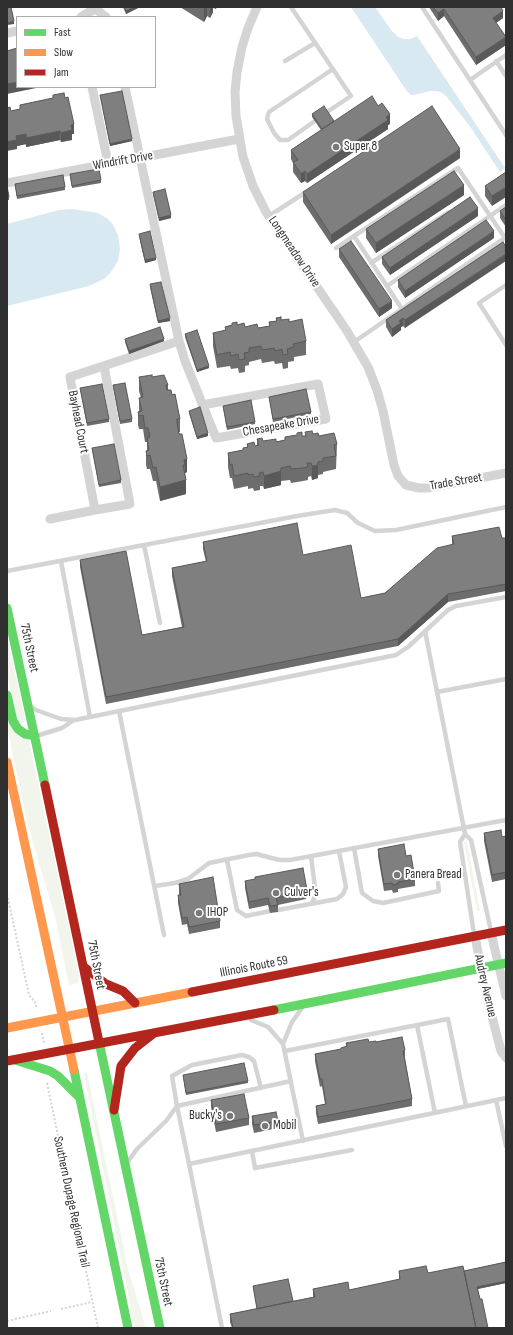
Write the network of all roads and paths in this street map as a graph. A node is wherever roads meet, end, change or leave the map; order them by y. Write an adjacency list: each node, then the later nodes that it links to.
1 (96, 7): 5 (street); 6 (street)
2 (257, 7): 19 (street, Longmeadow Drive)
3 (291, 7): 7 (lane)
4 (422, 7): 13 (lane)
5 (82, 16)
6 (105, 16)
7 (315, 43): 9 (lane); 11 (lane)
8 (506, 55): 10 (lane)
9 (285, 61)
10 (496, 62): 12 (lane); 13 (lane)
11 (333, 69): 16 (lane); 17 (lane)
12 (506, 76)
13 (470, 80): 18 (lane)
14 (92, 88): 21 (street)
15 (125, 88): 20 (street, Chesapeake Drive)
16 (327, 112)
17 (315, 121)
18 (506, 135)
19 (239, 139): 20 (street, Windrift Drive); 28 (street, Longmeadow Drive)
20 (140, 157): 21 (street, Windrift Drive); 37 (street, Chesapeake Drive)
21 (108, 163): 22 (street, Windrift Drive)
22 (7, 183)
23 (309, 190): 28 (lane)
24 (475, 194): 25 (lane); 29 (lane); 30 (lane)
25 (469, 199)
26 (506, 205): 29 (lane)
27 (456, 207): 33 (lane)
28 (269, 216): 38 (street, Longmeadow Drive)
29 (490, 216): 31 (lane); 35 (lane)
30 (354, 236): 32 (lane); 33 (lane)
31 (505, 237): 36 (lane)
32 (336, 248)
33 (372, 262): 35 (lane)
34 (506, 285): 39 (lane)
35 (387, 286): 36 (lane)
36 (402, 308): 38 (lane)
37 (179, 341): 40 (street, Bayhead Court); 41 (street, Chesapeake Drive)
38 (354, 342): 43 (street, Longmeadow Drive)
39 (506, 345)
40 (104, 366): 45 (street, Bayhead Court); 45 (street)
41 (202, 404): 41 (street, Chesapeake Drive)
42 (506, 473): 43 (street, Trade Street)
43 (406, 485)
44 (506, 507): 47 (lane)
45 (95, 510): 46 (street)
46 (50, 519)
47 (144, 545): 48 (lane); 52 (lane)
48 (61, 561): 49 (lane); 59 (lane)
49 (7, 572)
50 (506, 597): 53 (lane)
51 (7, 608): 57 (main road, 75th Street)
52 (160, 623)
53 (425, 631): 55 (lane); 58 (lane)
54 (506, 679): 55 (lane)
55 (437, 692): 64 (lane)
56 (7, 695): 61 (main road)
57 (28, 704): 60 (lane); 61 (main road, 75th Street)
58 (119, 711): 59 (lane); 71 (lane)
59 (90, 717): 60 (lane)
60 (75, 720): 61 (lane)
61 (35, 736): 81 (main road, 75th Street)
62 (7, 762): 87 (main road)
63 (506, 820): 64 (lane)
64 (463, 828): 65 (lane); 66 (lane)
65 (464, 834): 77 (lane); 79 (lane)
66 (354, 848): 67 (lane); 70 (lane)
67 (339, 851): 68 (lane); 73 (lane)
68 (311, 856): 69 (lane); 73 (lane)
69 (227, 860): 71 (lane); 75 (lane)
70 (438, 883)
71 (155, 886): 78 (lane)
72 (7, 894): 89 (path)
73 (312, 903): 74 (lane)
74 (278, 910)
75 (270, 911)
76 (506, 930): 77 (main road, Illinois Route 59)
77 (491, 933): 79 (main road, Illinois Route 59); 80 (street, Audrey Avenue)
78 (164, 935)
79 (475, 936): 82 (street, Audrey Avenue); 84 (main road, Illinois Route 59)
80 (503, 964): 82 (main road); 83 (street, Audrey Avenue)
81 (84, 967): 84 (main road); 86 (main road, 75th Street)
82 (481, 968): 85 (main road); 98 (street, Audrey Avenue)
83 (506, 996)
84 (135, 1003): 86 (main road, Illinois Route 59)
85 (304, 1004): 88 (main road); 94 (lane)
86 (92, 1011): 87 (main road, Illinois Route 59); 93 (main road, 75th Street)
87 (63, 1017): 89 (main road, Illinois Route 59); 95 (main road)
88 (239, 1017): 92 (main road); 94 (lane)
89 (39, 1022): 91 (main road, Illinois Route 59); 97 (path)
90 (417, 1025): 96 (lane); 107 (lane); 109 (lane)
91 (7, 1028)
92 (156, 1032): 93 (main road); 108 (main road)
93 (99, 1043): 95 (main road); 108 (main road, 75th Street)
94 (284, 1044): 96 (lane)
95 (69, 1049): 97 (main road); 103 (main road)
96 (285, 1052): 101 (lane)
97 (46, 1054): 99 (main road)
98 (506, 1058)
99 (10, 1060): 100 (main road)
100 (50, 1075): 103 (main road); 116 (path, Southern Dupage Regional Trail)
101 (291, 1081): 102 (lane); 110 (lane)
102 (261, 1088): 106 (lane); 106 (lane)
103 (80, 1098): 121 (main road)
104 (506, 1098): 105 (lane)
105 (496, 1100): 107 (lane); 111 (lane)
106 (177, 1106): 114 (lane); 115 (lane)
107 (466, 1106): 109 (lane)
108 (114, 1110): 115 (main road, 75th Street)
109 (435, 1113): 110 (lane)
110 (303, 1141): 113 (lane)
111 (506, 1146)
112 (352, 1150): 113 (lane)
113 (252, 1152): 114 (lane)
114 (189, 1164): 123 (lane)
115 (125, 1166): 122 (main road, 75th Street)
116 (92, 1302): 117 (path); 120 (path, Southern Dupage Regional Trail)
117 (61, 1309)
118 (51, 1311): 119 (path)
119 (7, 1321)
120 (98, 1328)
121 (128, 1328)
122 (160, 1328)
123 (222, 1328)

